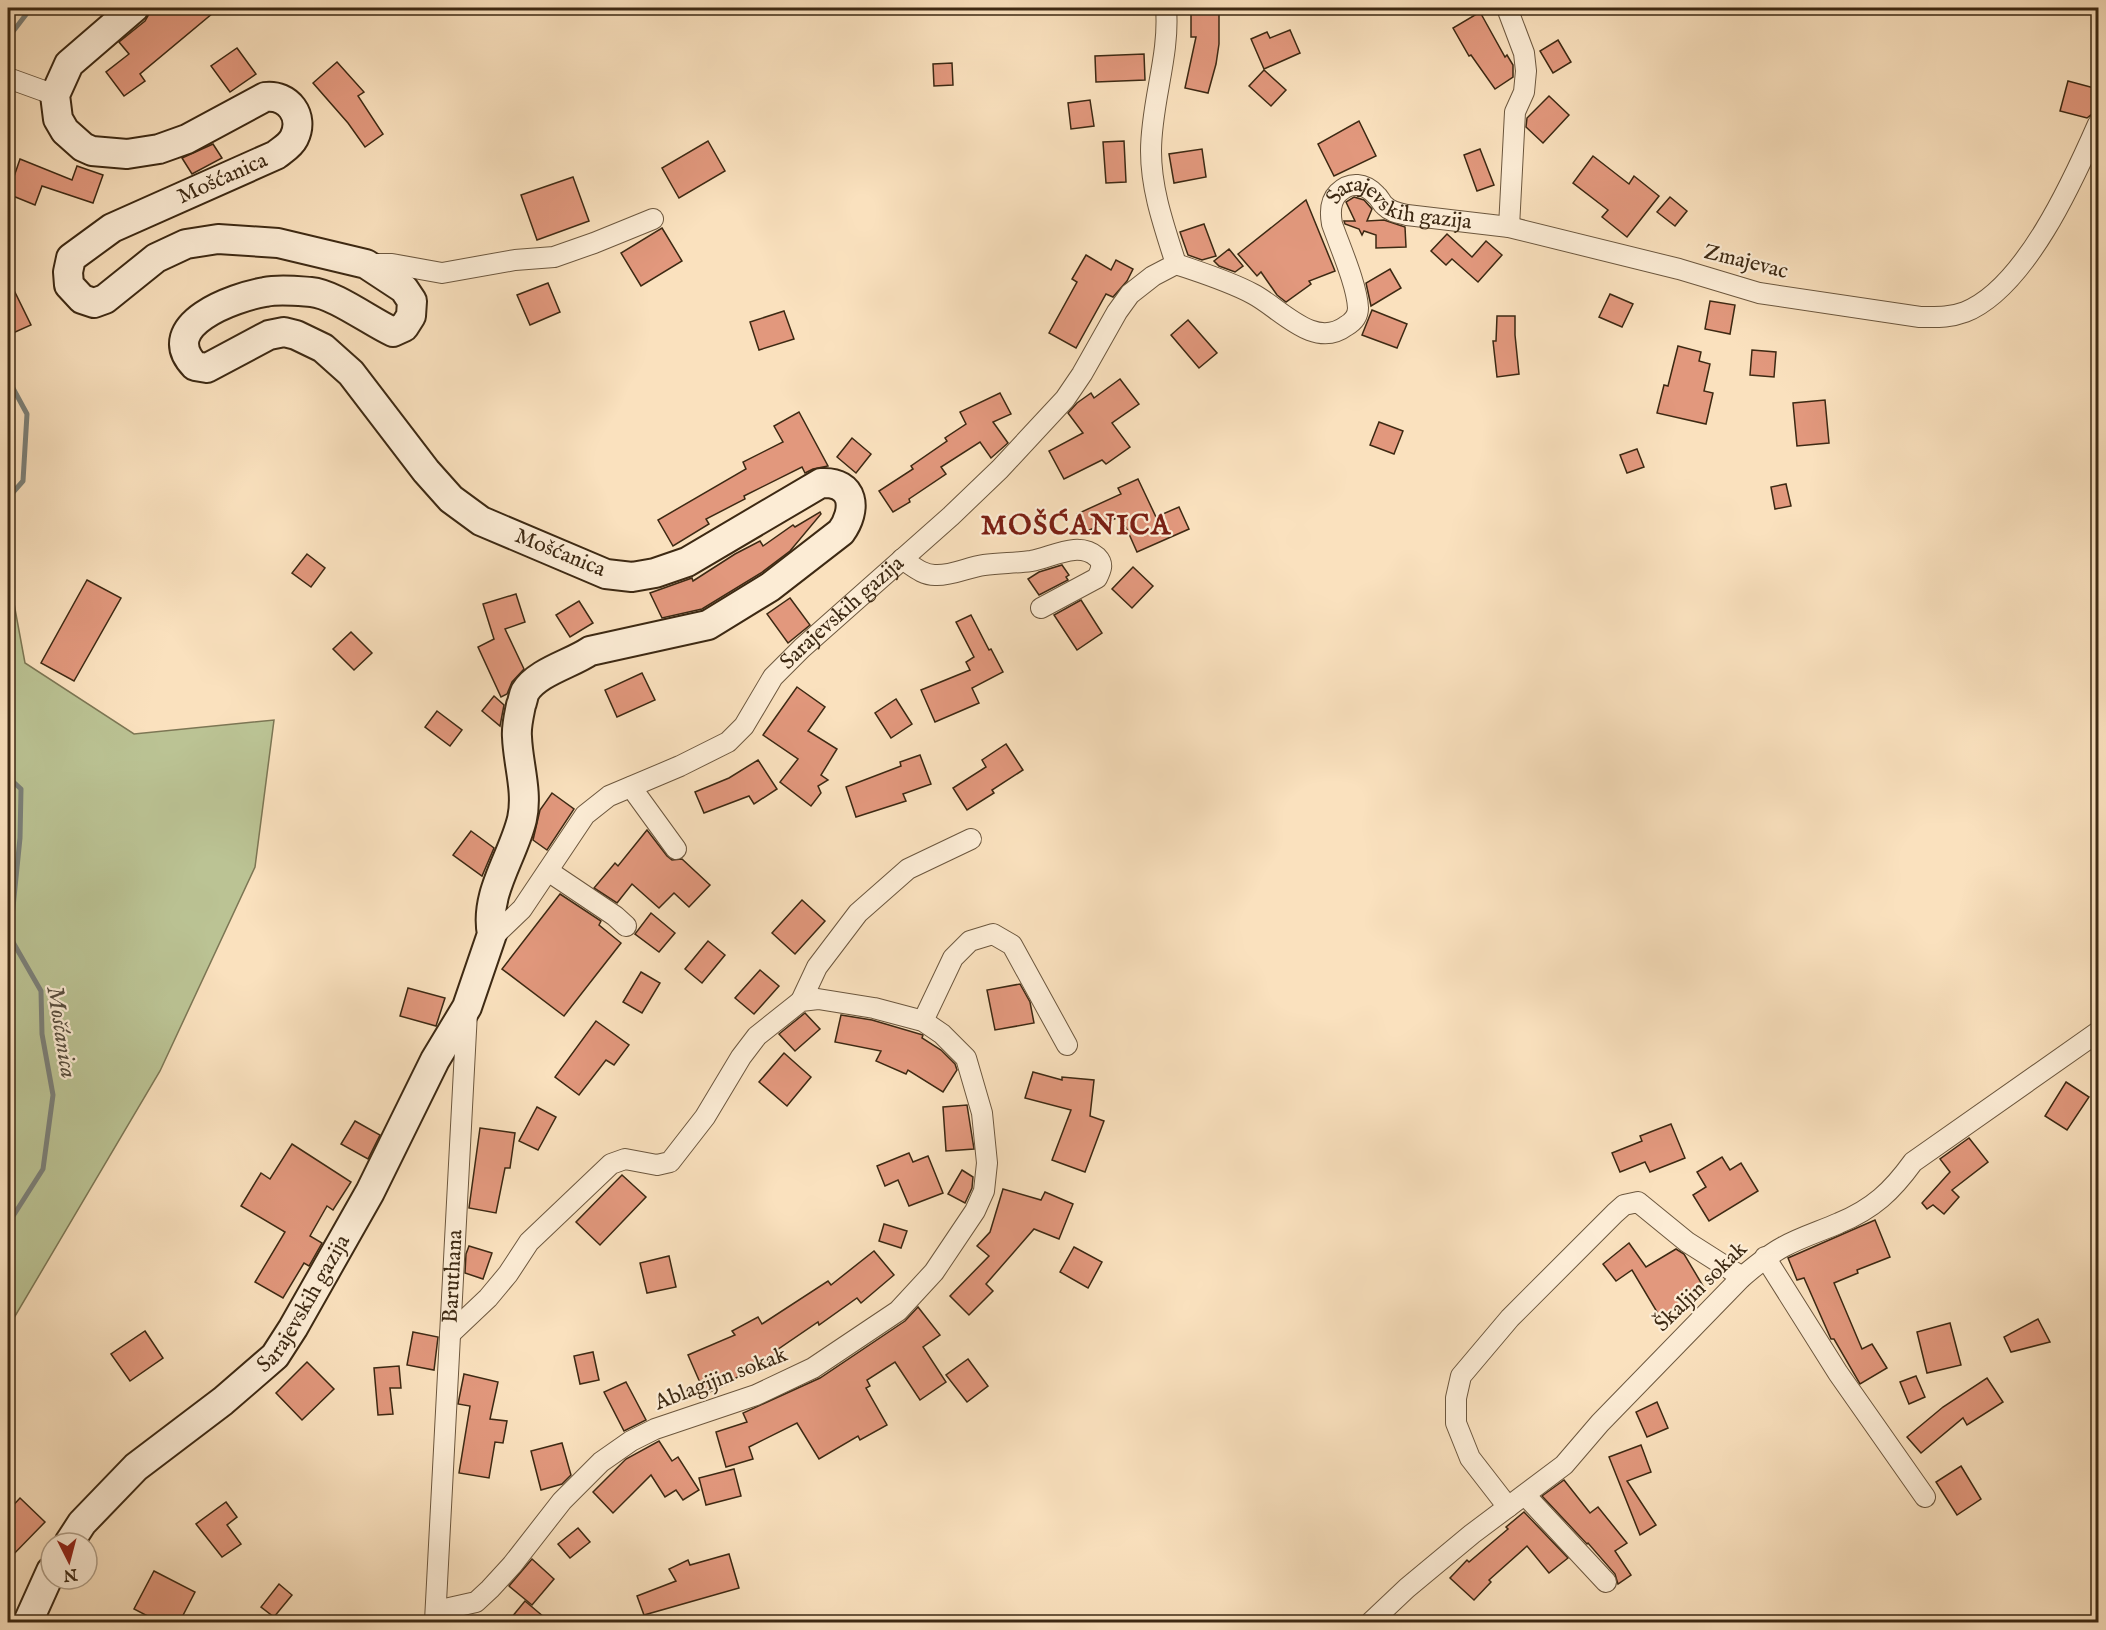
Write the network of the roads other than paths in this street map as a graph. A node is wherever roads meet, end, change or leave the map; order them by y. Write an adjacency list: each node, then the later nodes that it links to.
1 (134, 8): 5 (main road)
2 (1166, 8): 10 (street)
3 (1507, 8): 8 (street)
4 (11, 80): 5 (street)
5 (55, 95): 9 (main road, Mošćanica)
6 (2098, 124): 8 (street, Zmajevac)
7 (653, 219): 9 (street, Mošćanica)
8 (1509, 227): 10 (street, Sarajevskih gazija)
9 (366, 264): 18 (main road, Mošćanica)
10 (1176, 264): 11 (street, Sarajevskih gazija)
11 (902, 559): 12 (street); 13 (street, Sarajevskih gazija)
12 (1041, 608)
13 (631, 787): 15 (street); 16 (street, Sarajevskih gazija)
14 (971, 839): 19 (street)
15 (676, 849)
16 (548, 871): 17 (street); 18 (street, Sarajevskih gazija)
17 (626, 926)
18 (492, 934): 20 (main road, Baruthana)
19 (801, 1001): 21 (street, Ablagijin sokak); 26 (street)
20 (467, 1007): 26 (street, Baruthana); 30 (main road, Sarajevskih gazija)
21 (924, 1021): 23 (street); 33 (street, Ablagijin sokak)
22 (2098, 1032): 24 (street, Škaljin sokak)
23 (1067, 1045)
24 (1765, 1257): 25 (street, Škaljin sokak); 28 (street)
25 (1742, 1277): 27 (street, Škaljin sokak); 29 (street)
26 (450, 1334): 33 (street, Baruthana)
27 (1525, 1495): 29 (street, Škaljin sokak); 31 (street)
28 (1926, 1497)
29 (1508, 1507): 34 (street, Škaljin sokak)
30 (77, 1531)
31 (1606, 1582)
32 (42, 1591): 35 (main road)
33 (435, 1617)
34 (1377, 1621)
35 (28, 1623)

